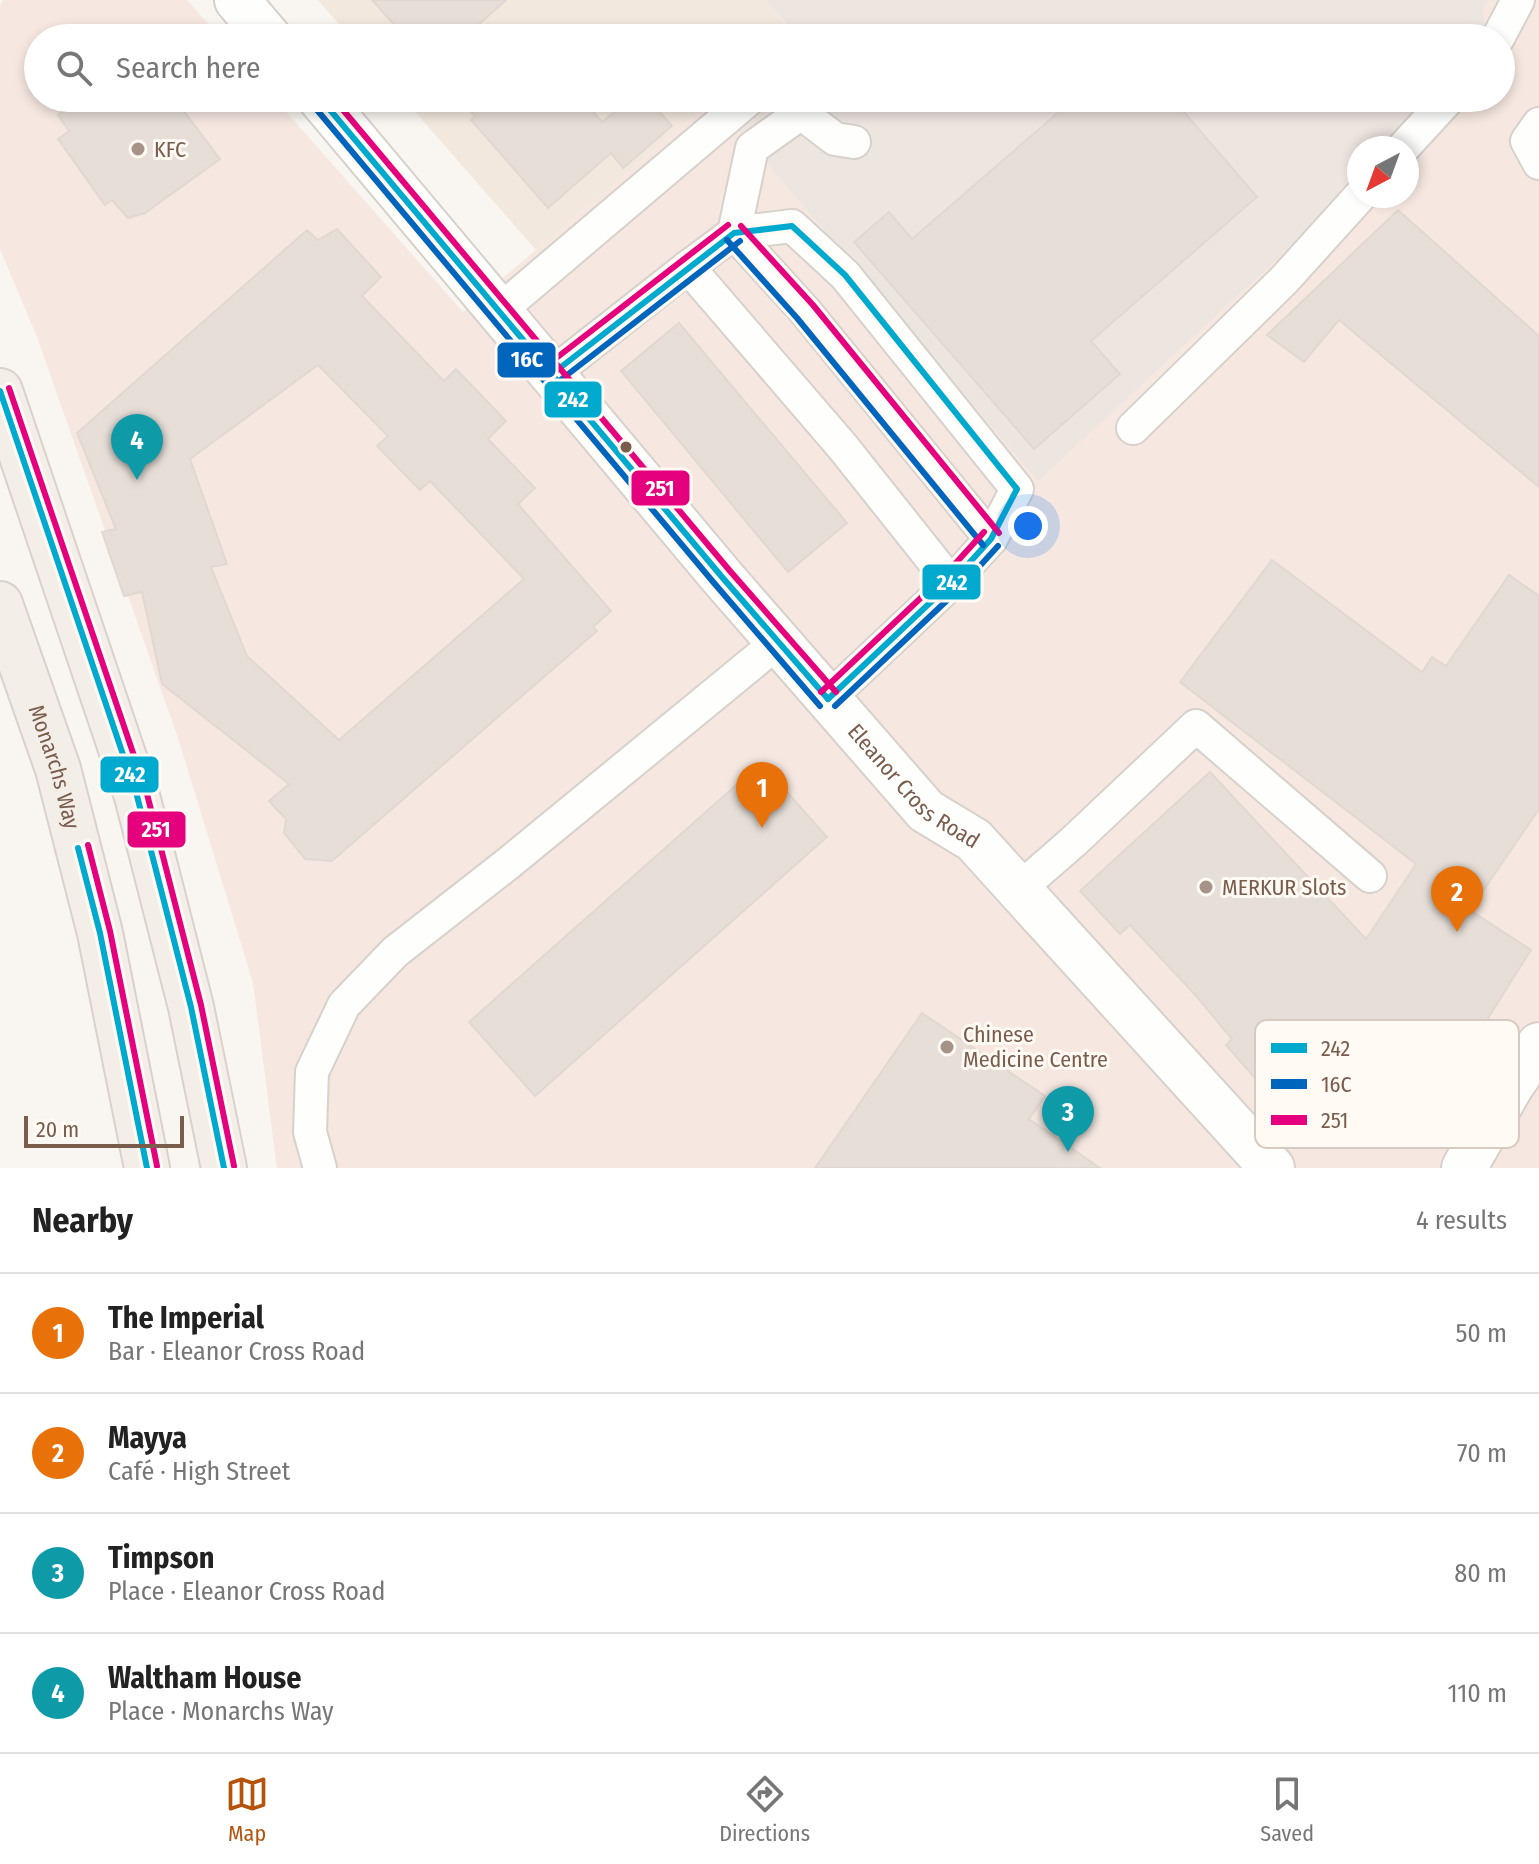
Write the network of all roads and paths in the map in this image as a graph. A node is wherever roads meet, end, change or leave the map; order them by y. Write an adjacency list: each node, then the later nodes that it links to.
1 (237, 0): 3 (street)
2 (1518, 0): 4 (lane)
3 (257, 24)
4 (1505, 24)
5 (332, 112): 15 (street, Eleanor Cross Road)
6 (734, 112): 15 (lane)
7 (1436, 112): 9 (lane)
8 (1539, 124): 11 (lane)
9 (1414, 136)
10 (854, 142): 13 (lane)
11 (1539, 163)
12 (1349, 208): 18 (lane)
13 (734, 233): 14 (lane); 19 (lane); 19 (lane)
14 (688, 267): 16 (lane); 20 (lane)
15 (499, 311): 16 (street, Eleanor Cross Road)
16 (552, 374): 22 (street, Eleanor Cross Road)
17 (0, 391): 30 (main road)
18 (1133, 428)
19 (991, 539): 20 (lane)
20 (951, 583): 23 (lane)
21 (0, 604): 29 (main road, Monarchs Way)
22 (778, 642): 23 (street, Eleanor Cross Road); 31 (lane)
23 (828, 699): 25 (street, Eleanor Cross Road)
24 (1370, 876): 25 (lane)
25 (1030, 901): 32 (street, Eleanor Cross Road)
26 (1539, 1045): 27 (street)
27 (1519, 1074)
28 (1475, 1148): 33 (street)
29 (147, 1168)
30 (224, 1168)
31 (320, 1168)
32 (1272, 1168)
33 (1464, 1168)

